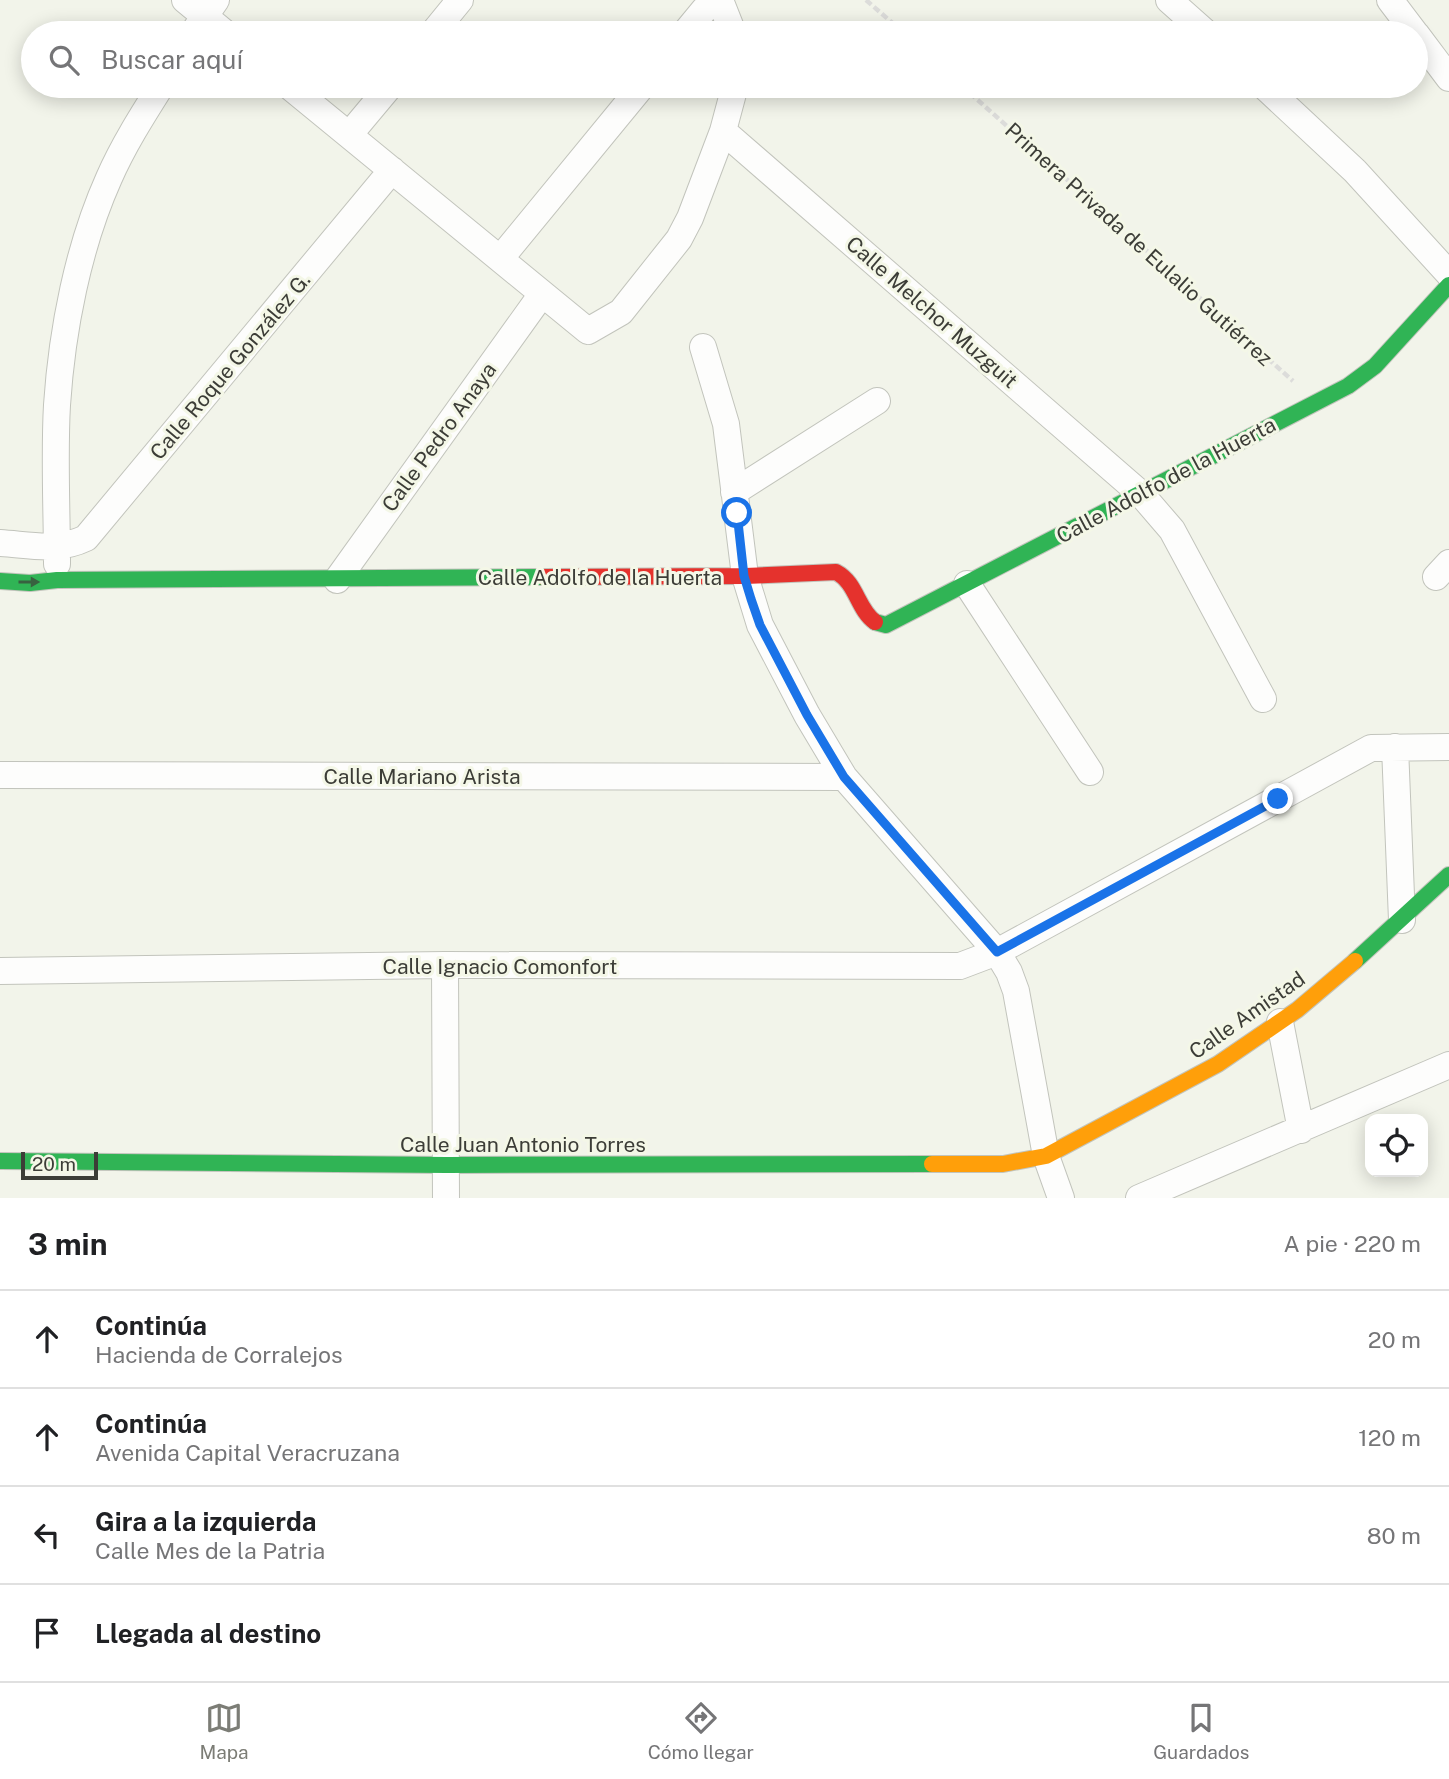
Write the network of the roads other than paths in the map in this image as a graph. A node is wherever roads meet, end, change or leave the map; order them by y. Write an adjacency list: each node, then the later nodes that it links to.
1 (460, 0): 5 (street)
2 (718, 0): 6 (street); 7 (street)
3 (1390, 0): 9 (street)
4 (1176, 2): 8 (street)
5 (443, 21)
6 (695, 21)
7 (728, 21)
8 (1194, 21)
9 (1405, 21)
10 (1428, 51): 11 (street)
11 (1448, 76)
12 (154, 98): 29 (street)
13 (304, 98): 19 (street)
14 (380, 98): 19 (street)
15 (632, 98): 21 (street)
16 (732, 98): 18 (street)
17 (1277, 98): 22 (street)
18 (723, 131): 23 (street); 27 (street, Calle Melchor Muzguit)
19 (349, 135): 20 (street)
20 (392, 170): 21 (street); 29 (street, Calle Roque González G.)
21 (500, 259): 23 (street)
22 (1447, 289): 27 (street, Calle Adolfo de la Huerta)
23 (542, 294): 32 (street, Calle Pedro Anaya)
24 (703, 346): 26 (street)
25 (877, 401): 26 (street)
26 (734, 492): 30 (street)
27 (1141, 494): 34 (street, Calle Adolfo de la Huerta); 35 (street, Calle Melchor Muzguit)
28 (0, 543): 29 (street)
29 (57, 547): 31 (street)
30 (744, 576): 32 (street, Calle Adolfo de la Huerta); 34 (street, Calle Adolfo de la Huerta); 40 (street)
31 (57, 580): 32 (street, Calle Adolfo de la Huerta); 33 (street, Calle Adolfo de la Huerta, one-way to 31)
32 (337, 580)
33 (0, 581)
34 (967, 584): 38 (street)
35 (1262, 699)
36 (1395, 747): 37 (street, Calle Ignacio Comonfort); 42 (street); 43 (street, Calle Ignacio Comonfort)
37 (1449, 747)
38 (1090, 772)
39 (0, 775): 40 (street, Calle Mariano Arista)
40 (844, 777): 43 (street)
41 (1449, 875): 42 (street, Calle Amistad)
42 (1402, 920): 46 (street, Calle Amistad)
43 (997, 952): 44 (street, Calle Ignacio Comonfort); 49 (street)
44 (445, 965): 45 (street, Calle Ignacio Comonfort); 51 (street)
45 (0, 971)
46 (1280, 1023): 48 (street); 49 (street, Calle Amistad)
47 (1449, 1065): 48 (street)
48 (1301, 1130): 54 (street)
49 (1046, 1156): 51 (street, Calle Juan Antonio Torres); 53 (street)
50 (0, 1161): 51 (street, Calle Juan Antonio Torres)
51 (446, 1165): 52 (street)
52 (446, 1198)
53 (1062, 1198)
54 (1139, 1198)

